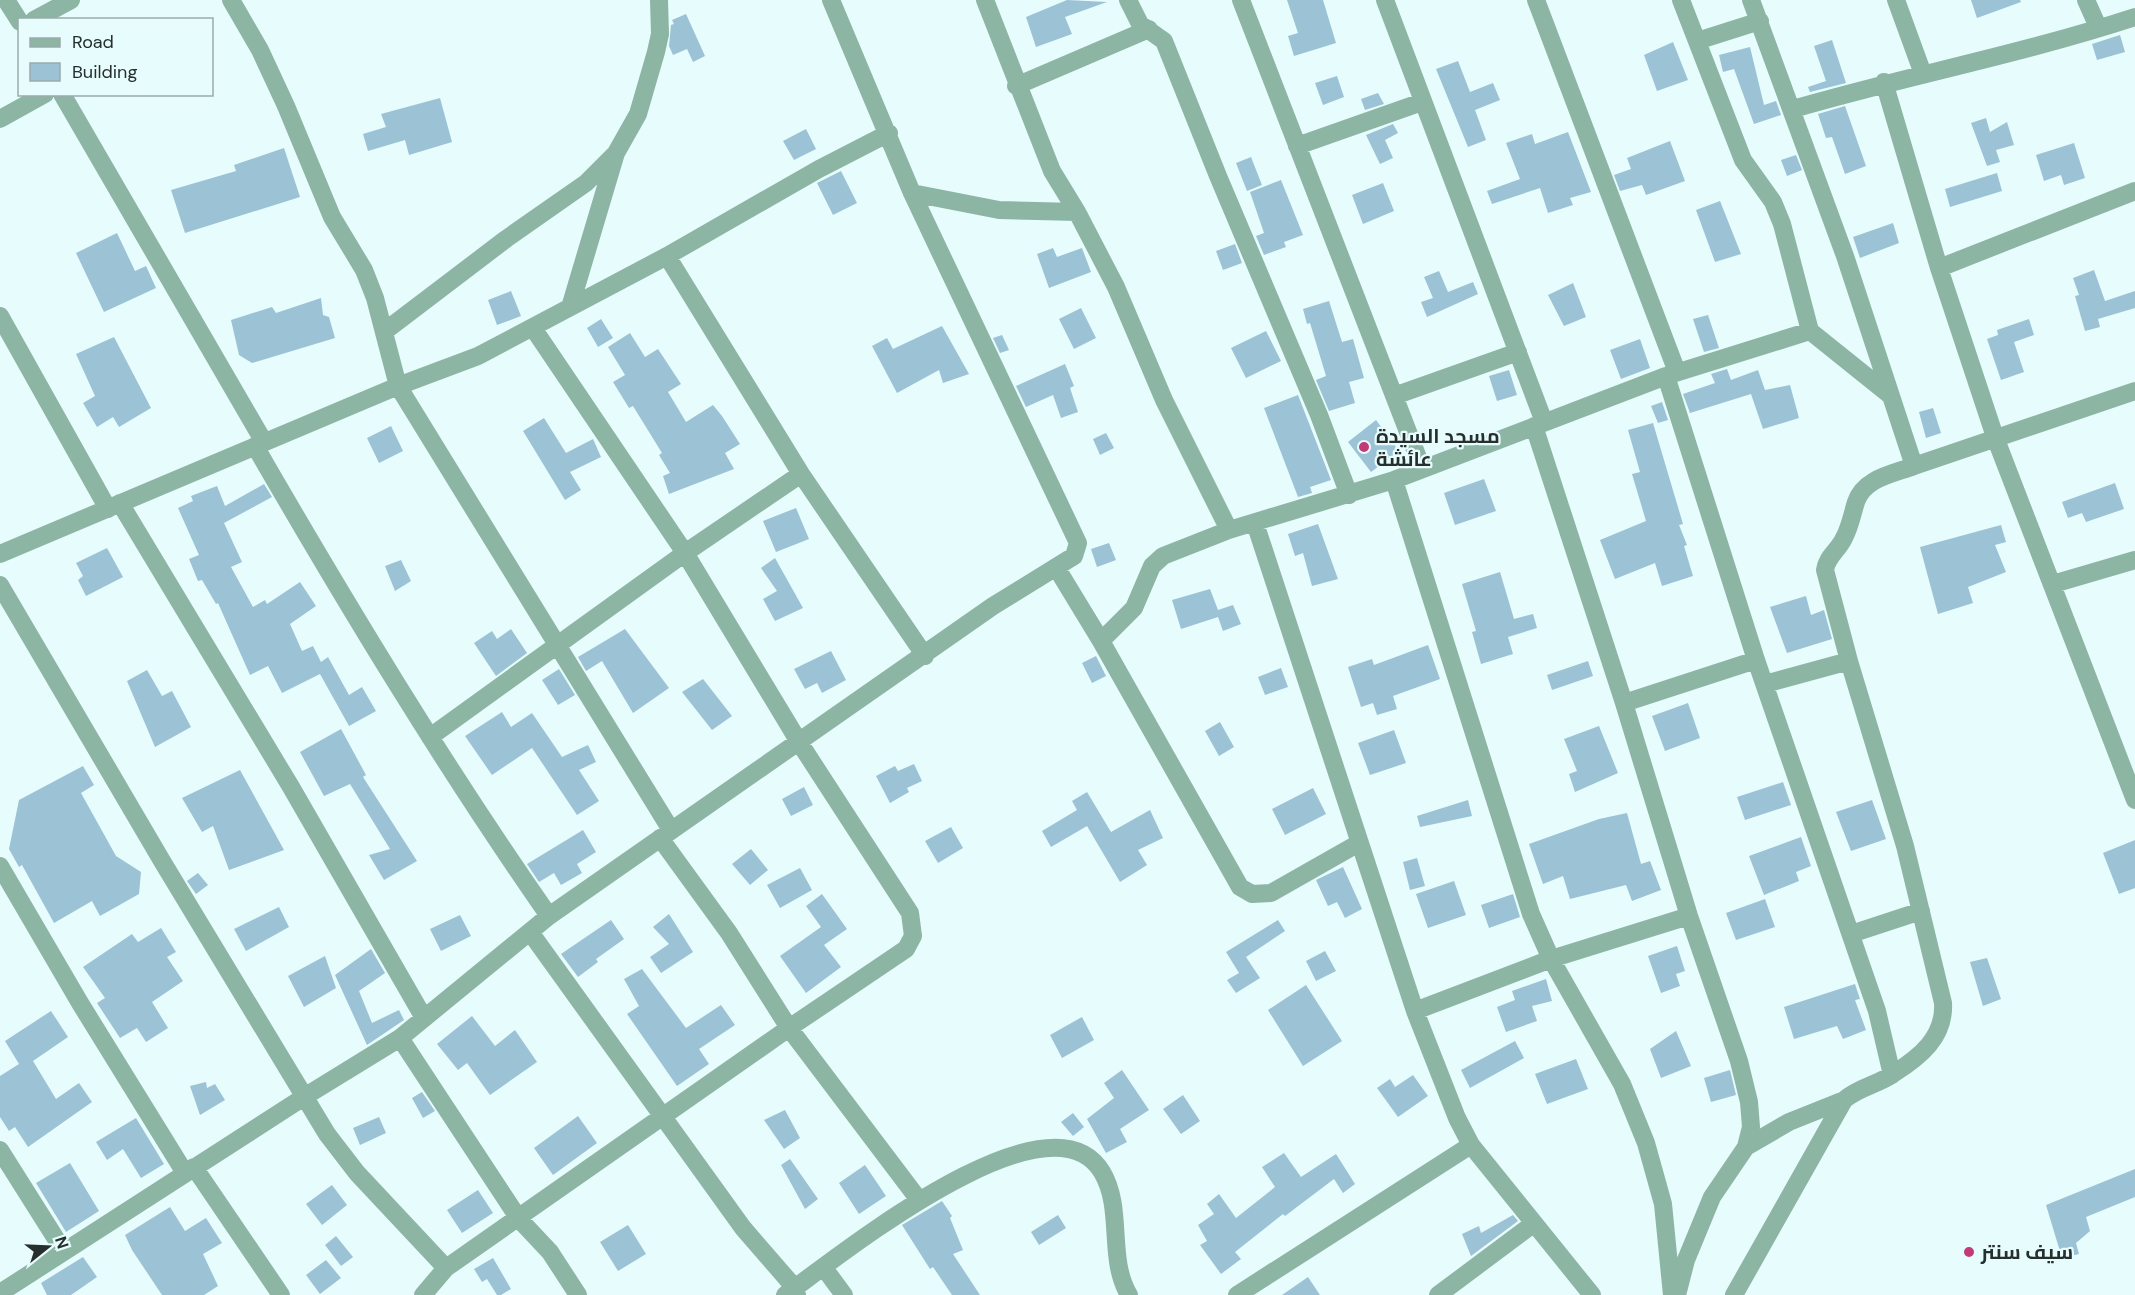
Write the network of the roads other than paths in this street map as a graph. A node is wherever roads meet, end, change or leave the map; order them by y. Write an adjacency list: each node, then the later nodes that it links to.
1 (6, 0): 17 (street)
2 (71, 0): 16 (street)
3 (231, 0): 41 (street)
4 (659, 0): 32 (street)
5 (831, 0): 30 (street)
6 (985, 0): 24 (street)
7 (1128, 0): 20 (street)
8 (1241, 0): 31 (street)
9 (1385, 0): 27 (street)
10 (1536, 0): 44 (street)
11 (1682, 0): 21 (street)
12 (1751, 0): 18 (street)
13 (1896, 0): 22 (street)
14 (2086, 0): 19 (street)
15 (2135, 17): 19 (street)
16 (38, 18)
17 (18, 19)
18 (1760, 21): 21 (street); 28 (street)
19 (2098, 27): 22 (street)
20 (1149, 29): 24 (street); 56 (street)
21 (1697, 41): 42 (street)
22 (1923, 74): 23 (street)
23 (1884, 82): 28 (street); 37 (street)
24 (1016, 86): 35 (street)
25 (41, 96): 29 (street)
26 (63, 96): 51 (street)
27 (1422, 102): 31 (street); 43 (street)
28 (1793, 109): 48 (street)
29 (0, 119)
30 (889, 133): 34 (street); 36 (street)
31 (1297, 146): 47 (street)
32 (616, 153): 38 (street); 41 (street)
33 (2135, 191): 37 (street)
34 (912, 193): 35 (street); 63 (street)
35 (1077, 212): 59 (street)
36 (667, 256): 38 (street); 54 (street)
37 (1939, 268): 50 (street)
38 (571, 304): 40 (street)
39 (0, 316): 57 (street)
40 (533, 328): 45 (street); 60 (street)
41 (385, 331): 45 (street)
42 (1810, 331): 44 (street); 48 (street)
43 (1518, 352): 47 (street); 49 (street)
44 (1672, 374): 49 (street); 69 (street)
45 (398, 386): 51 (street); 67 (street)
46 (2135, 391): 50 (street)
47 (1394, 396): 53 (street)
48 (1891, 396): 52 (street)
49 (1539, 424): 53 (street); 72 (street)
50 (1995, 438): 52 (street); 64 (street)
51 (260, 444): 57 (street); 73 (street)
52 (1914, 466): 70 (street)
53 (1422, 468): 55 (street)
54 (801, 474): 60 (street); 68 (street)
55 (1394, 480): 56 (street); 84 (street)
56 (1349, 495): 58 (street)
57 (114, 506): 61 (street); 86 (street)
58 (1255, 523): 59 (street); 77 (street)
59 (1229, 530): 66 (street)
60 (685, 553): 67 (street); 74 (street)
61 (0, 554)
62 (2135, 560): 64 (street)
63 (1056, 567): 66 (street); 68 (street)
64 (2053, 584): 75 (street)
65 (0, 585): 90 (street)
66 (1101, 641): 77 (street)
67 (557, 647): 73 (street); 76 (street)
68 (924, 656): 74 (street)
69 (1756, 660): 71 (street); 72 (street)
70 (1848, 661): 71 (street); 79 (street)
71 (1765, 684): 83 (street)
72 (1624, 703): 81 (street)
73 (430, 737): 80 (street)
74 (799, 742): 76 (street); 87 (street)
75 (2135, 800)
76 (666, 834): 80 (street); 87 (street)
77 (1359, 843): 85 (street)
78 (0, 866): 96 (street)
79 (1921, 911): 83 (street); 89 (street)
80 (549, 916): 82 (street)
81 (1689, 916): 84 (street); 94 (street)
82 (531, 932): 86 (street); 92 (street)
83 (1851, 934): 89 (street)
84 (1551, 959): 85 (street); 113 (street)
85 (1415, 1011): 93 (street)
86 (424, 1018): 88 (street)
87 (789, 1028): 92 (street); 97 (street)
88 (400, 1038): 90 (street); 98 (street)
89 (1892, 1075): 91 (street)
90 (304, 1097): 96 (street); 101 (street)
91 (1844, 1100): 94 (street); 114 (street)
92 (664, 1116): 98 (street); 104 (street)
93 (1471, 1145): 99 (street); 110 (street)
94 (1746, 1147): 113 (street)
95 (0, 1150): 100 (street)
96 (190, 1170): 100 (street); 105 (street)
97 (919, 1200): 102 (street); 109 (street)
98 (519, 1219): 101 (street); 107 (street)
99 (1533, 1224): 111 (street); 112 (street)
100 (63, 1251): 103 (street)
101 (446, 1268): 106 (street)
102 (824, 1268): 104 (street); 108 (street)
103 (0, 1293)
104 (792, 1293)
105 (281, 1295)
106 (423, 1295)
107 (578, 1295)
108 (844, 1295)
109 (1129, 1295)
110 (1237, 1295)
111 (1438, 1295)
112 (1592, 1295)
113 (1674, 1295)
114 (1734, 1295)

